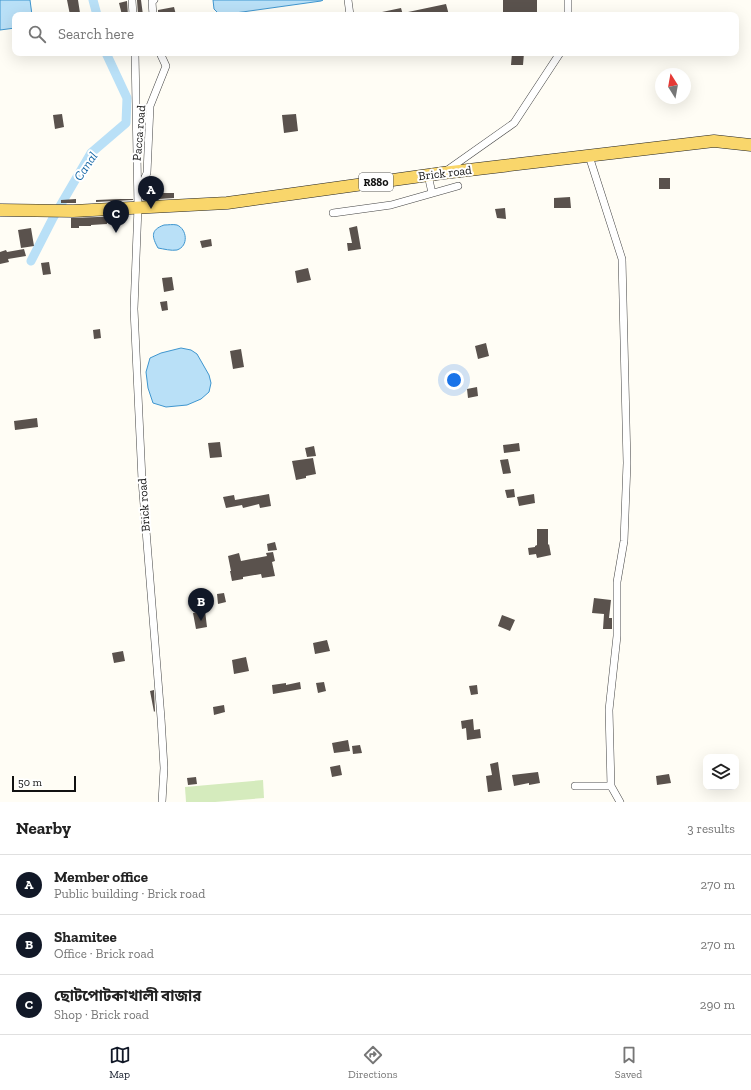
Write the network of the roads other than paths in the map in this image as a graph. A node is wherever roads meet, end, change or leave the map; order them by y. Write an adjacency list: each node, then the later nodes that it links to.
1 (132, 0): 5 (street)
2 (154, 0): 6 (street)
3 (348, 0): 7 (street)
4 (568, 0): 8 (street)
5 (133, 12)
6 (153, 12)
7 (350, 12)
8 (568, 12)
9 (135, 56): 17 (street, Brick road)
10 (161, 56): 17 (street, Pacca road)
11 (558, 56): 14 (street)
12 (751, 145): 13 (main road, Brick road / R880)
13 (588, 156): 14 (main road, Brick road / R880); 23 (street)
14 (443, 173): 15 (main road, Brick road / R880)
15 (428, 175): 18 (street); 19 (main road, Brick road / R880)
16 (458, 186): 18 (street)
17 (138, 193): 19 (street, Brick road)
18 (432, 193): 21 (street)
19 (138, 208): 20 (main road, Brick road / R880); 24 (street, Brick road)
20 (0, 210)
21 (333, 214)
22 (575, 786): 23 (street)
23 (611, 786): 25 (street)
24 (162, 802)
25 (620, 802)

